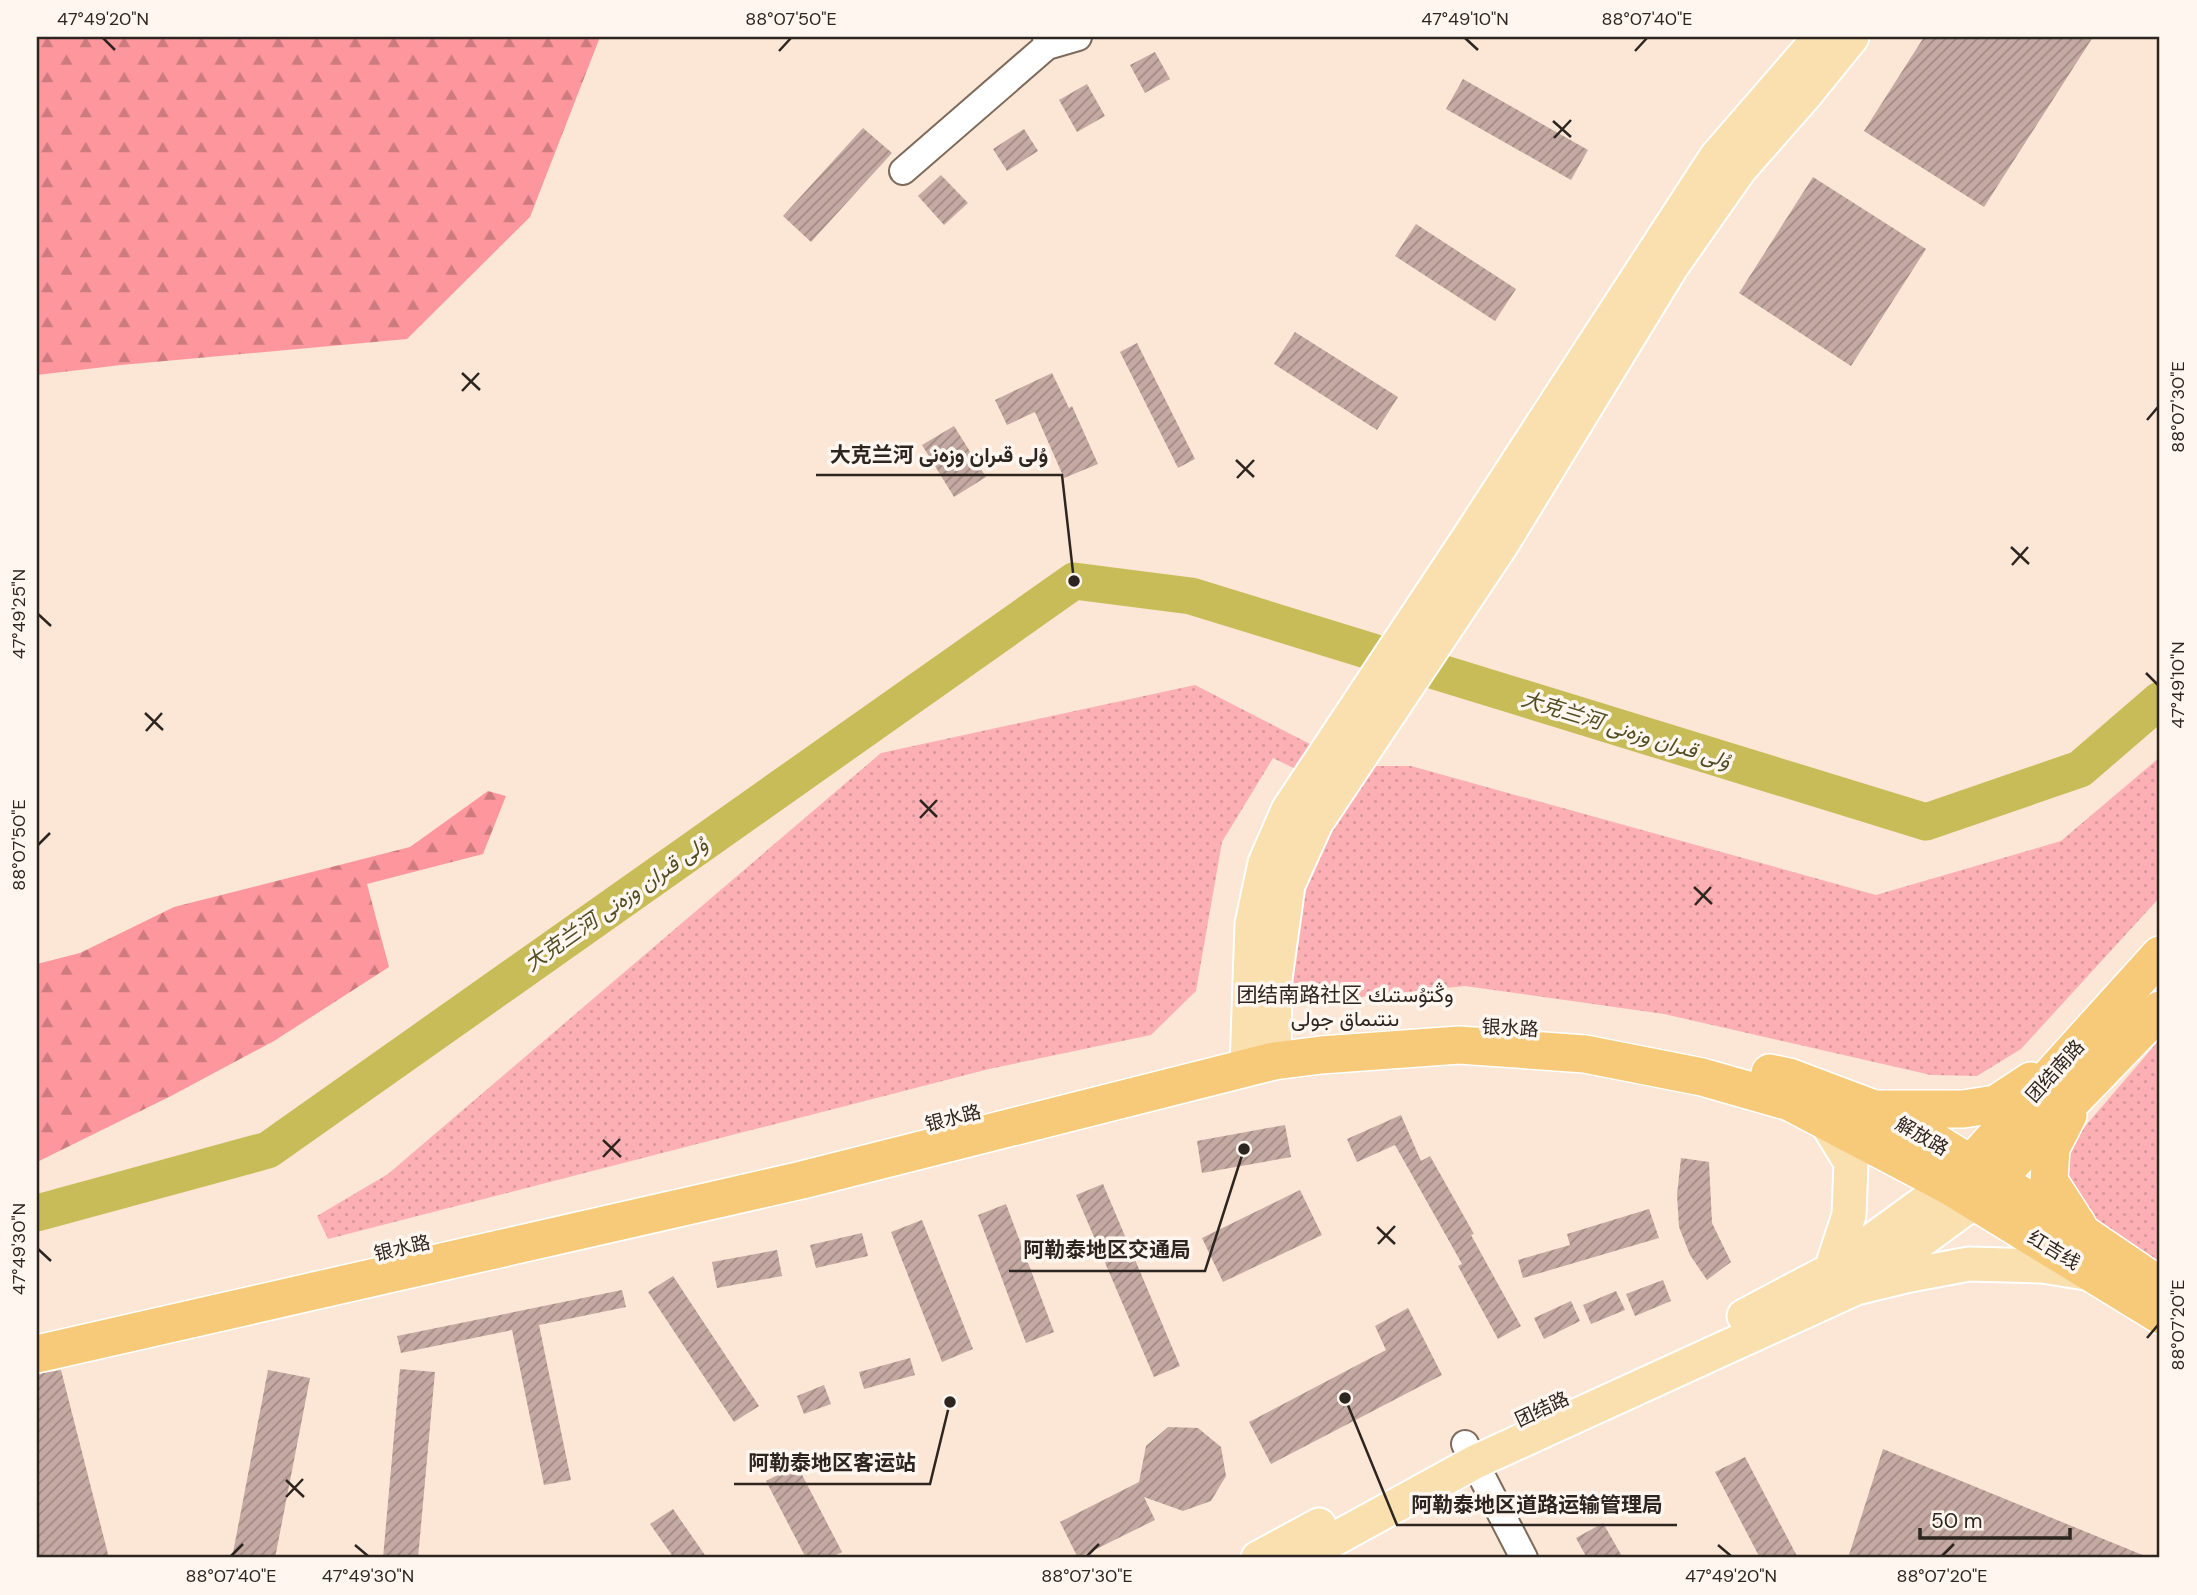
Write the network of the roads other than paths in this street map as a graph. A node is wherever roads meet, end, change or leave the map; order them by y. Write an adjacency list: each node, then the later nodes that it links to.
1 (1079, 37): 4 (street)
2 (1820, 37): 6 (main road)
3 (1852, 37): 6 (main road)
4 (1047, 41): 5 (street)
5 (903, 171)
6 (1302, 816): 9 (main road)
7 (2160, 955): 10 (highway, 团结南路)
8 (2160, 1010): 11 (highway, 团结南路)
9 (1261, 1052): 12 (highway, 银水路); 13 (highway, 银水路); 20 (highway, 银水路); 21 (highway, 银水路)
10 (2067, 1058): 12 (highway); 14 (highway, 团结南路)
11 (2078, 1096): 14 (highway, 团结南路); 15 (highway)
12 (1874, 1109): 14 (highway, 解放路)
13 (1826, 1122): 14 (highway, 银水路); 17 (main road)
14 (1972, 1183): 15 (highway, 红吉线); 16 (highway, 红吉线); 17 (main road)
15 (2082, 1233): 18 (highway, 红吉线)
16 (2094, 1275): 17 (main road); 19 (highway, 红吉线)
17 (1844, 1279): 22 (main road, 团结路)
18 (2160, 1286)
19 (2160, 1315)
20 (37, 1333)
21 (37, 1354)
22 (1470, 1453): 23 (main road, 团结路); 24 (main road, 团结路); 25 (street)
23 (1258, 1558)
24 (1300, 1558)
25 (1524, 1558)

